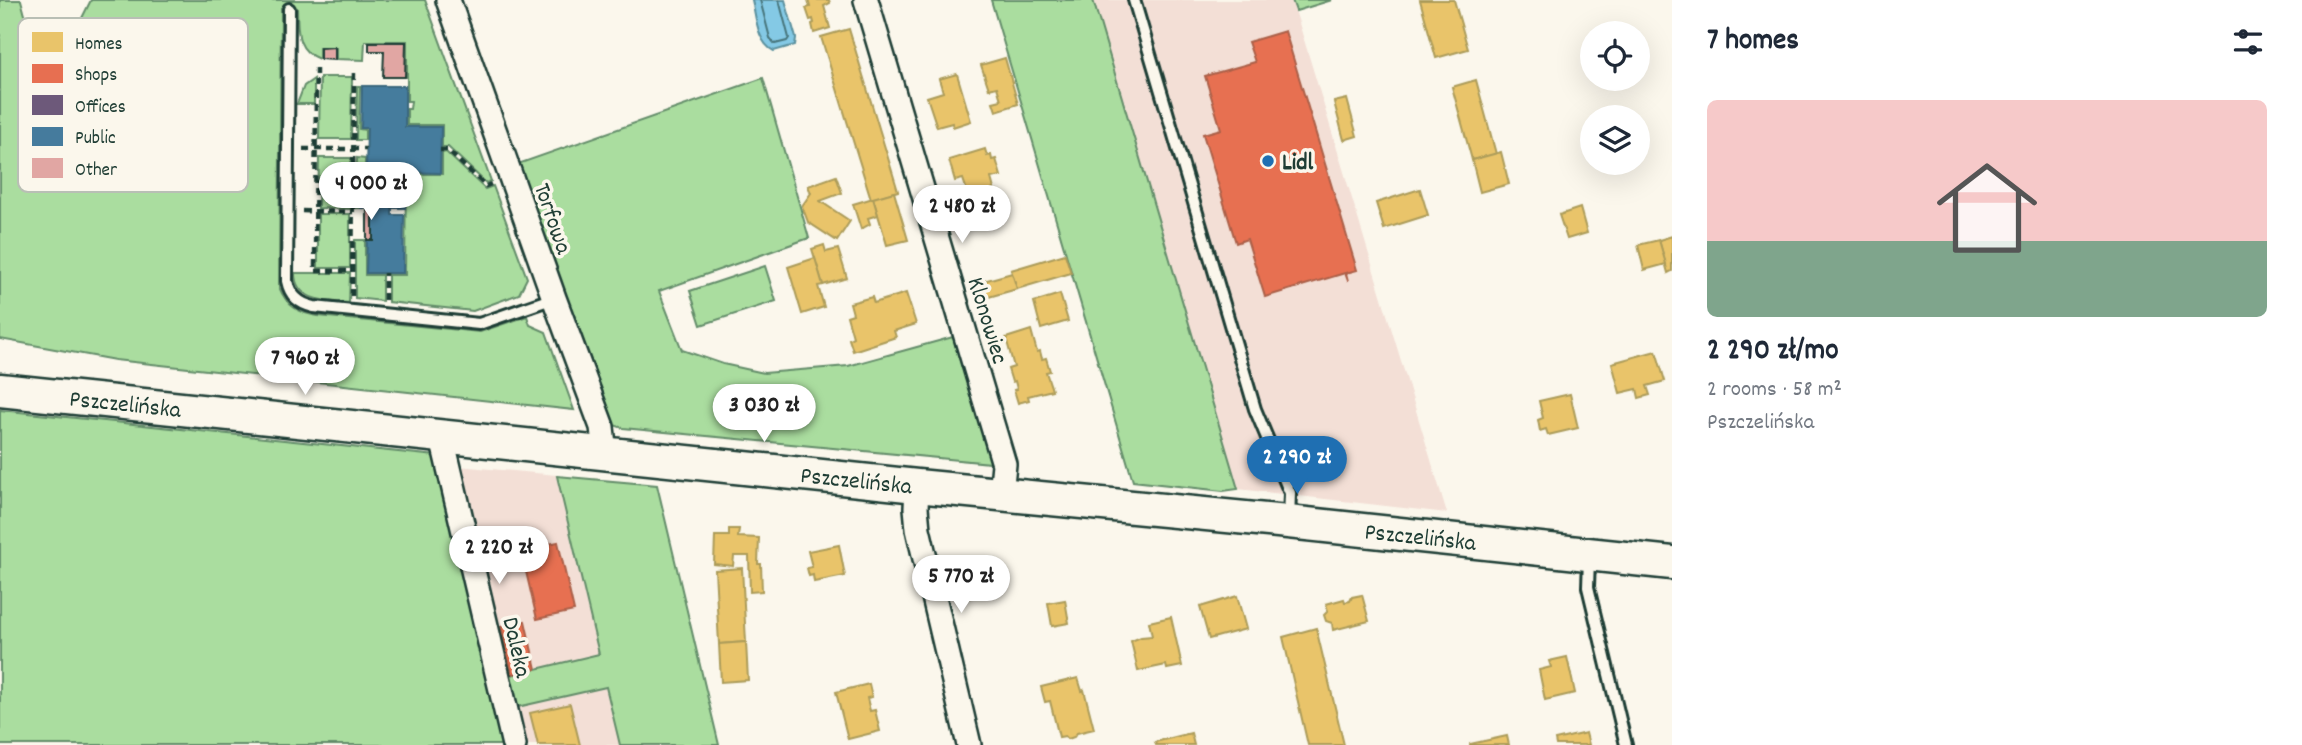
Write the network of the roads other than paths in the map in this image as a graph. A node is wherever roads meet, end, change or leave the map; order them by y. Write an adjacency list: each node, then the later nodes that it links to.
1 (448, 0): 5 (street, Torfowa)
2 (866, 0): 10 (street, Klonowiec)
3 (1133, 0): 11 (lane)
4 (289, 9): 5 (lane)
5 (554, 298): 8 (street, Torfowa)
6 (0, 390): 7 (main road, Pszczelińska)
7 (442, 438): 8 (main road, Pszczelińska); 14 (street, Daleka)
8 (605, 454): 9 (main road, Pszczelińska)
9 (917, 486): 10 (main road, Pszczelińska); 15 (street)
10 (1002, 495): 11 (main road, Pszczelińska)
11 (1288, 522): 12 (main road, Pszczelińska)
12 (1589, 555): 13 (main road, Pszczelińska); 16 (lane)
13 (1672, 564)
14 (514, 745)
15 (969, 745)
16 (1626, 745)

